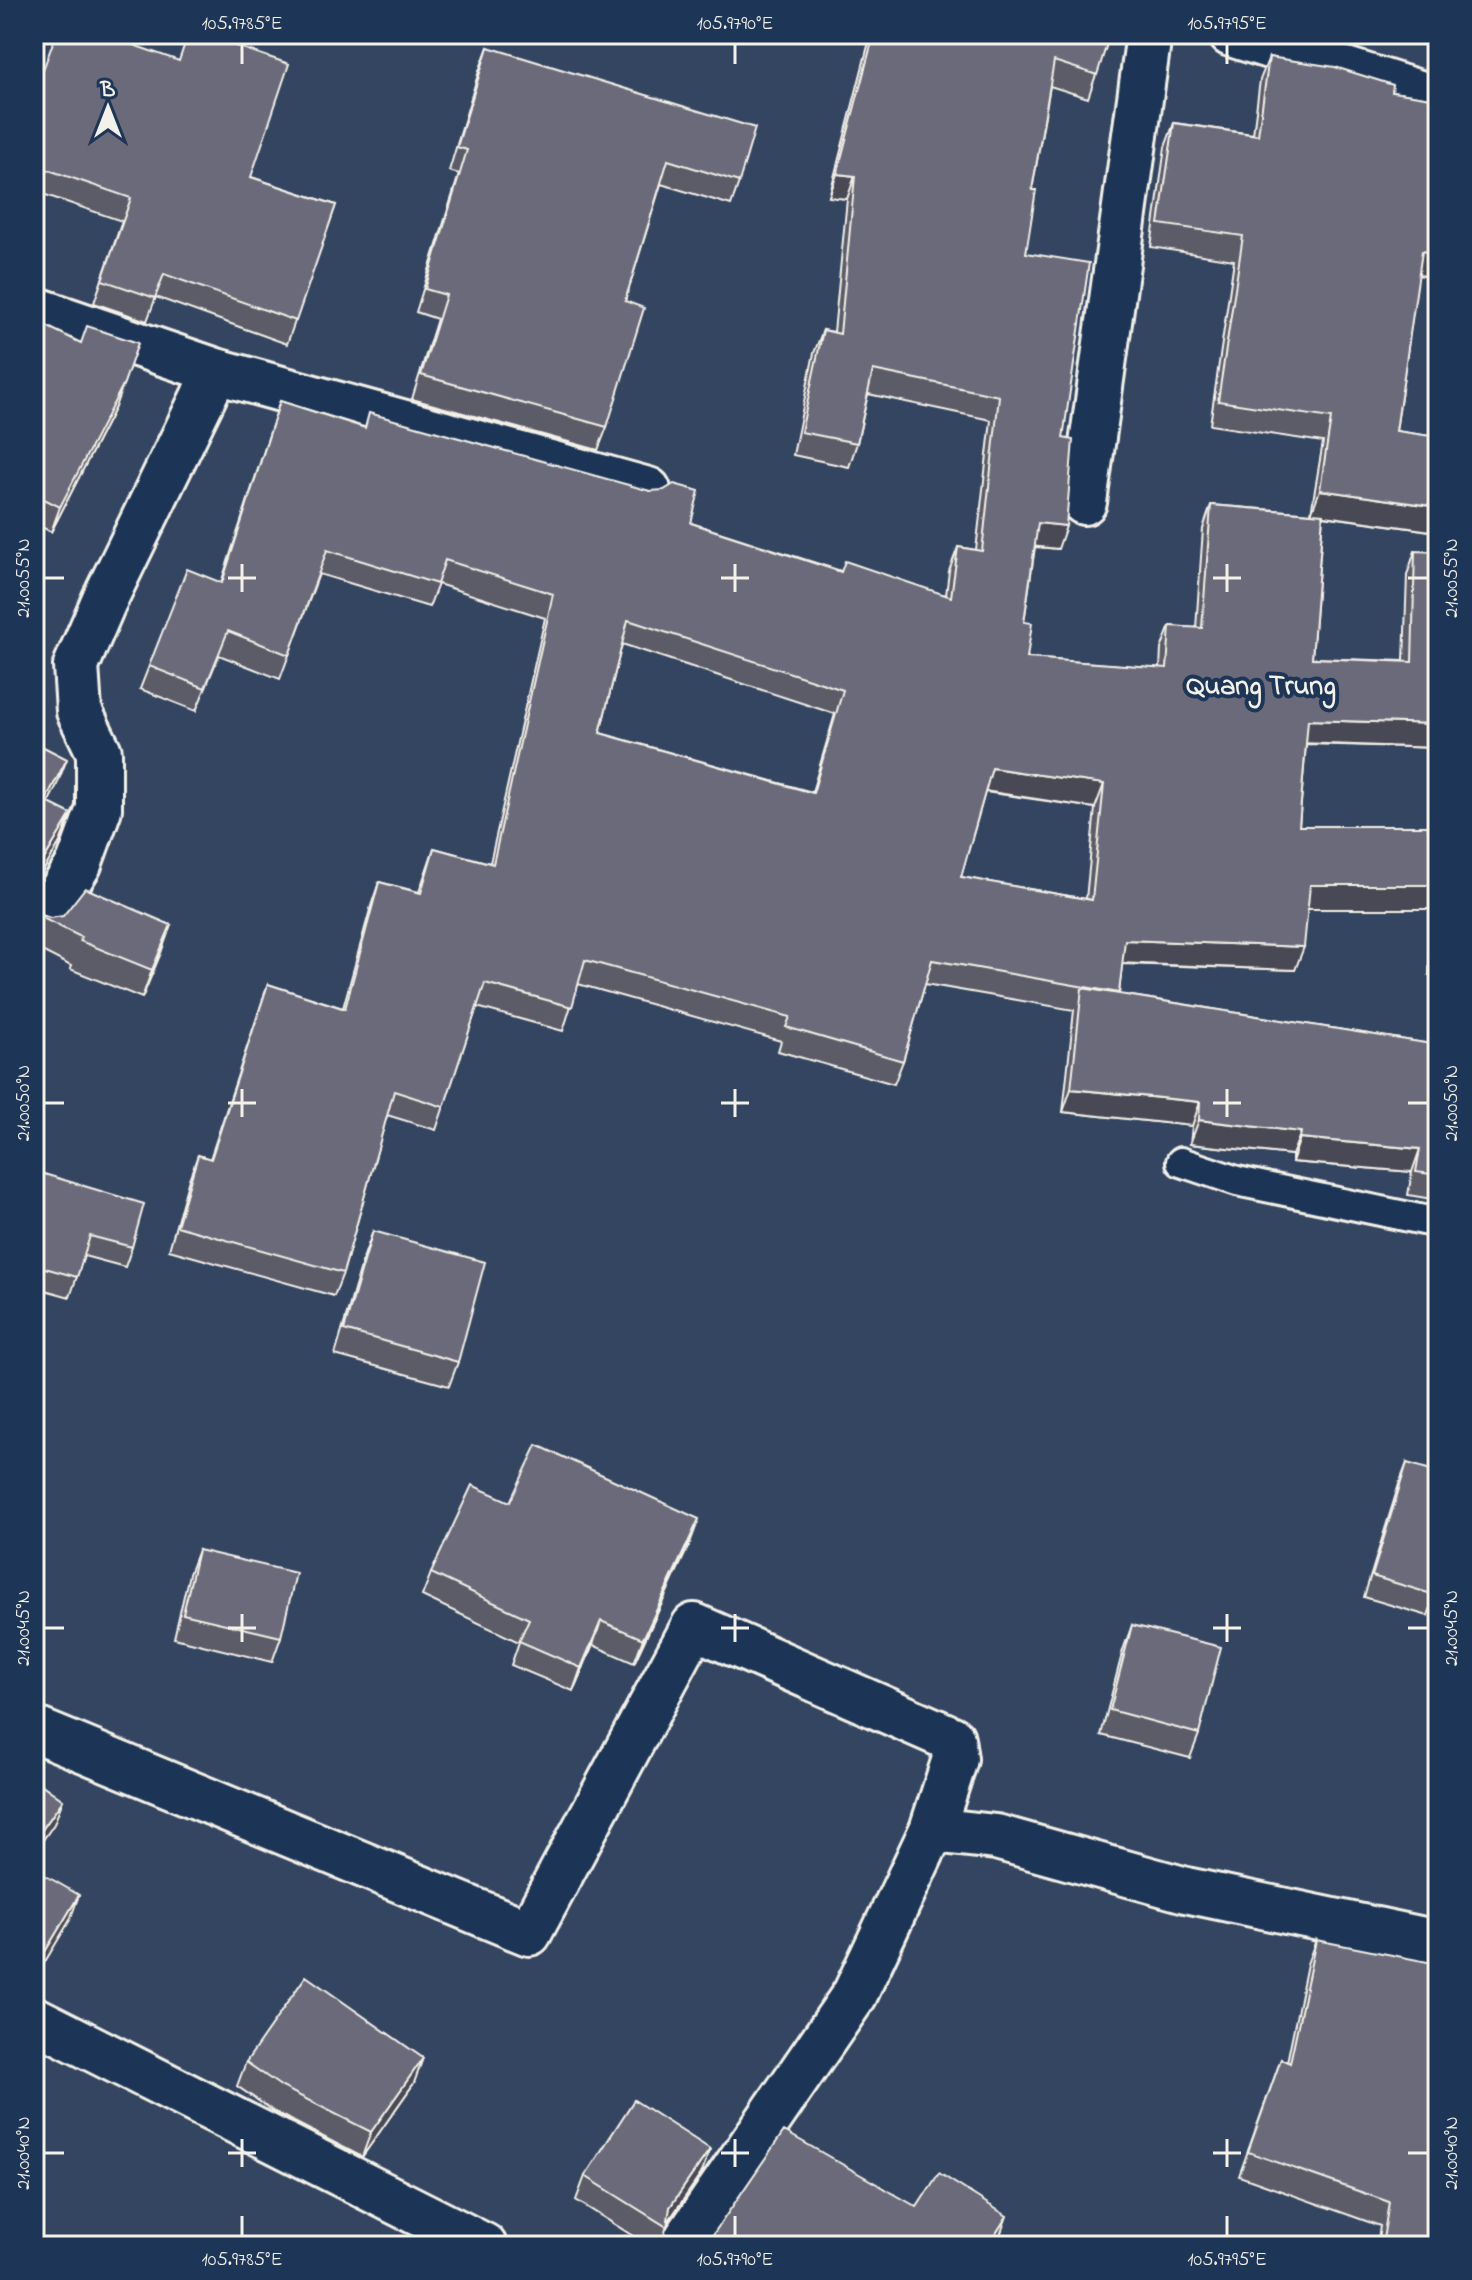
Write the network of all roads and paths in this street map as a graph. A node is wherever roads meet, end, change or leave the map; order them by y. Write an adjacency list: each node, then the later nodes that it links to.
1 (1149, 34): 7 (street)
2 (1231, 34): 3 (street)
3 (1438, 99)
4 (34, 309): 5 (street)
5 (216, 371): 6 (street); 8 (street)
6 (648, 490)
7 (1084, 502)
8 (42, 922)
9 (1181, 1162): 10 (lane)
10 (1438, 1223)
11 (34, 1729): 12 (street)
12 (932, 1830): 13 (street); 16 (street)
13 (1438, 1943)
14 (34, 2019): 15 (street)
15 (484, 2246)
16 (682, 2246)

